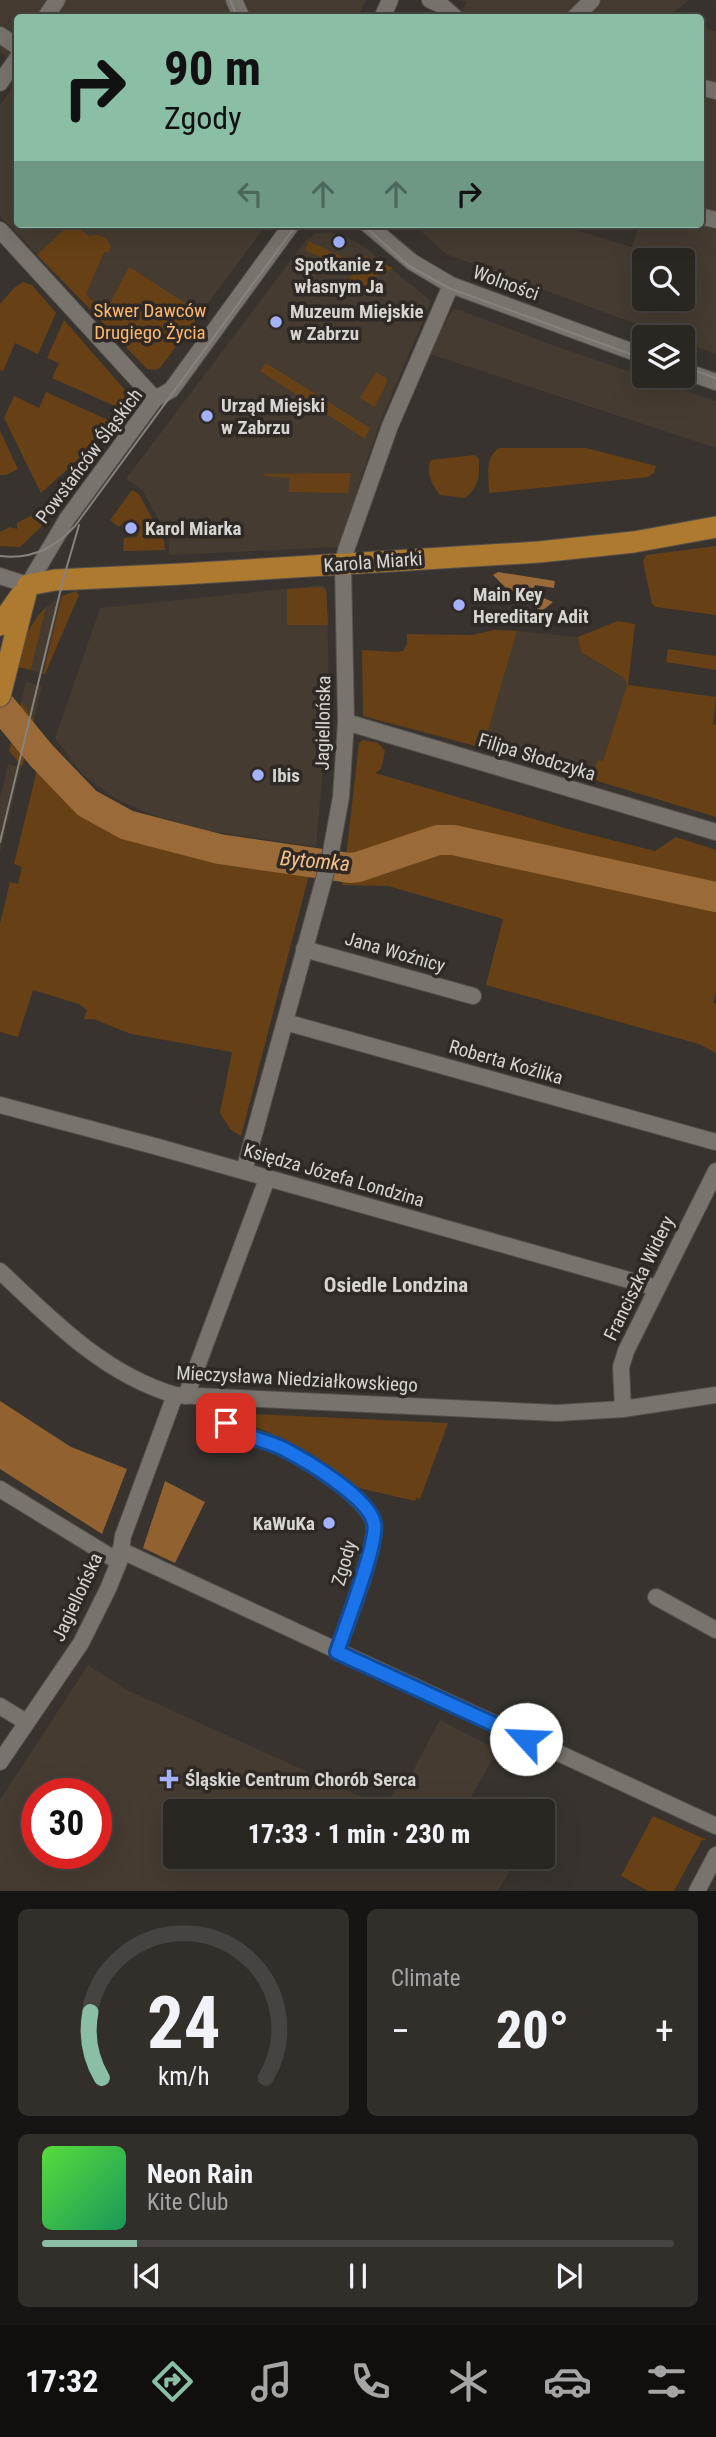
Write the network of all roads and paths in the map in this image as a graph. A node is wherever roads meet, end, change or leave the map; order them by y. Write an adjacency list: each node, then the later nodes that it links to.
1 (430, 0): 3 (street)
2 (592, 0): 4 (street)
3 (451, 14)
4 (578, 14)
5 (14, 63): 6 (street)
6 (0, 83)
7 (289, 228): 14 (street, Powstańców Śląskich)
8 (372, 228): 10 (street, Wolności)
9 (0, 230): 14 (street)
10 (451, 285): 11 (street, Wolności); 16 (street, Jagiellońska)
11 (632, 352)
12 (695, 375): 13 (street)
13 (716, 382)
14 (155, 399): 19 (street, Powstańców Śląskich)
15 (716, 527): 16 (main road, Karola Miarki)
16 (343, 564): 19 (main road, Karola Miarki); 22 (street, Jagiellońska)
17 (0, 576): 19 (street)
18 (0, 584): 19 (street)
19 (28, 585): 20 (main road); 21 (main road)
20 (0, 625)
21 (2, 687)
22 (346, 722): 23 (street, Filipa Słodczyka); 24 (street, Jagiellońska)
23 (716, 832)
24 (304, 949): 25 (street, Jana Woźnicy); 26 (street, Jagiellońska)
25 (473, 996)
26 (285, 1022): 28 (street, Roberta Koźlika); 29 (street, Jagiellońska)
27 (0, 1105): 29 (street, Księdza Józefa Londzina)
28 (716, 1142)
29 (244, 1171): 31 (street, Księdza Józefa Londzina)
30 (716, 1171): 33 (street, Franciszka Widery)
31 (267, 1179): 33 (street, Księdza Józefa Londzina); 35 (street, Jagiellońska)
32 (0, 1271): 35 (street, Mieczysława Niedziałkowskiego)
33 (657, 1288): 37 (street, Franciszka Widery)
34 (716, 1395): 37 (street, Mieczysława Niedziałkowskiego)
35 (180, 1396): 36 (street, Mieczysława Niedziałkowskiego); 39 (street, Jagiellońska)
36 (224, 1398): 37 (street, Mieczysława Niedziałkowskiego); 42 (street, Zgody)
37 (622, 1409)
38 (0, 1489): 39 (street)
39 (120, 1556): 42 (street); 44 (street, Jagiellońska)
40 (656, 1597): 41 (street)
41 (716, 1630)
42 (337, 1652): 46 (street)
43 (0, 1706): 44 (street)
44 (26, 1722): 45 (street, Jagiellońska)
45 (0, 1762)
46 (716, 1826)
47 (716, 1855): 48 (street)
48 (697, 1891)

